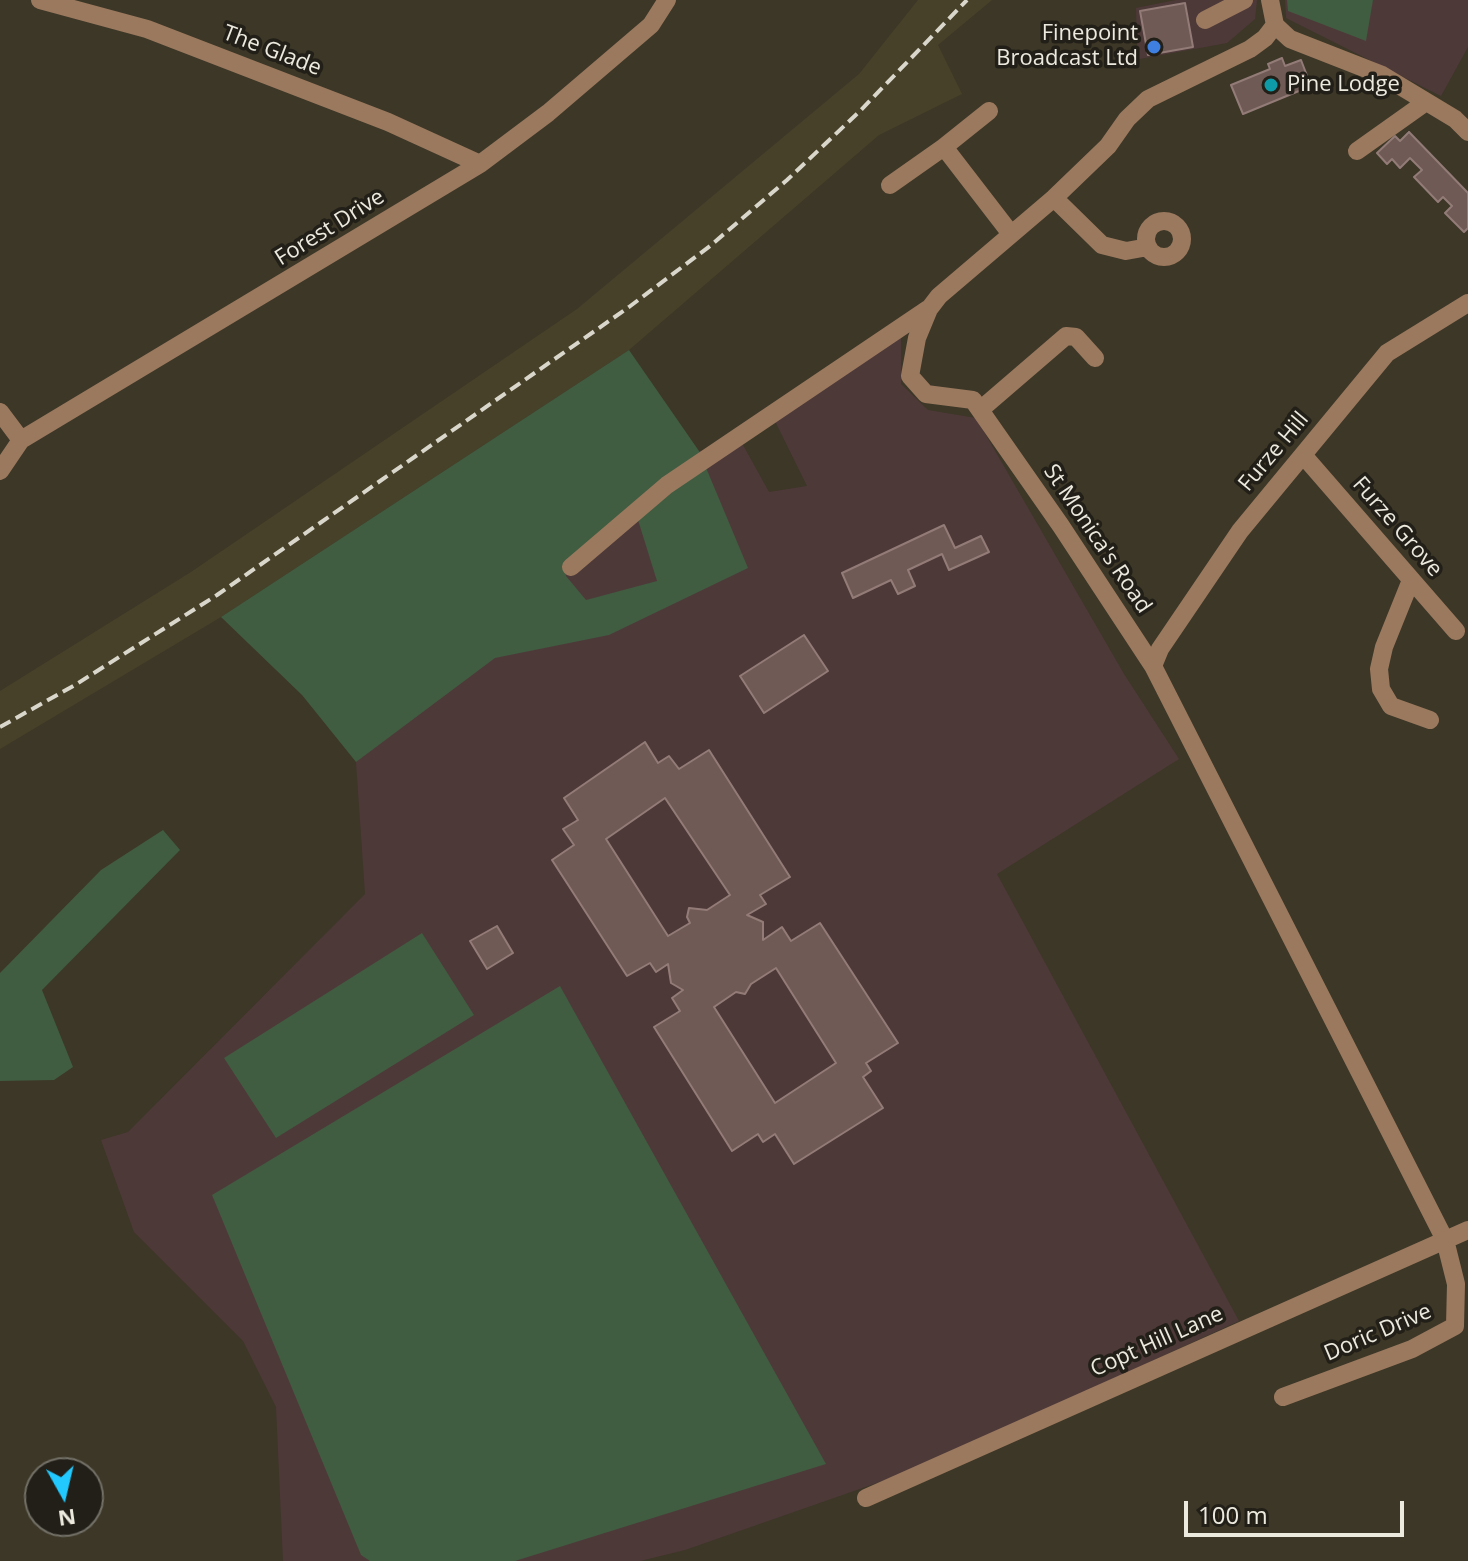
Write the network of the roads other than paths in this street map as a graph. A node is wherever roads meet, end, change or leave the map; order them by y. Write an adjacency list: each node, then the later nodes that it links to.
1 (40, 0): 12 (street, The Glade)
2 (667, 0): 12 (street, Forest Drive)
3 (1244, 0): 5 (street)
4 (1270, 0): 6 (street)
5 (1205, 20)
6 (1275, 25): 7 (street); 14 (street)
7 (1426, 102): 9 (street); 11 (street)
8 (989, 111): 10 (street)
9 (1468, 132)
10 (944, 147): 13 (street); 15 (street)
11 (1357, 151)
12 (480, 164): 22 (street, Forest Drive)
13 (890, 185)
14 (1054, 198): 15 (street); 16 (street)
15 (1011, 234): 18 (street)
16 (1148, 247)
17 (1468, 303): 23 (street, Furze Hill)
18 (929, 309): 20 (street); 25 (street)
19 (1095, 358): 20 (street)
20 (980, 410): 28 (street, St Monica's Road)
21 (0, 412): 22 (street)
22 (21, 440): 24 (street, Forest Drive)
23 (1303, 455): 26 (street, Furze Grove); 28 (street, Furze Hill)
24 (3, 460)
25 (571, 567)
26 (1411, 580): 27 (street, Furze Grove); 29 (street)
27 (1456, 631)
28 (1153, 666): 31 (street, St Monica's Road)
29 (1430, 720)
30 (1468, 1230): 31 (street, Copt Hill Lane)
31 (1445, 1240): 32 (street, Doric Drive); 33 (street, Copt Hill Lane)
32 (1283, 1397)
33 (866, 1498)

